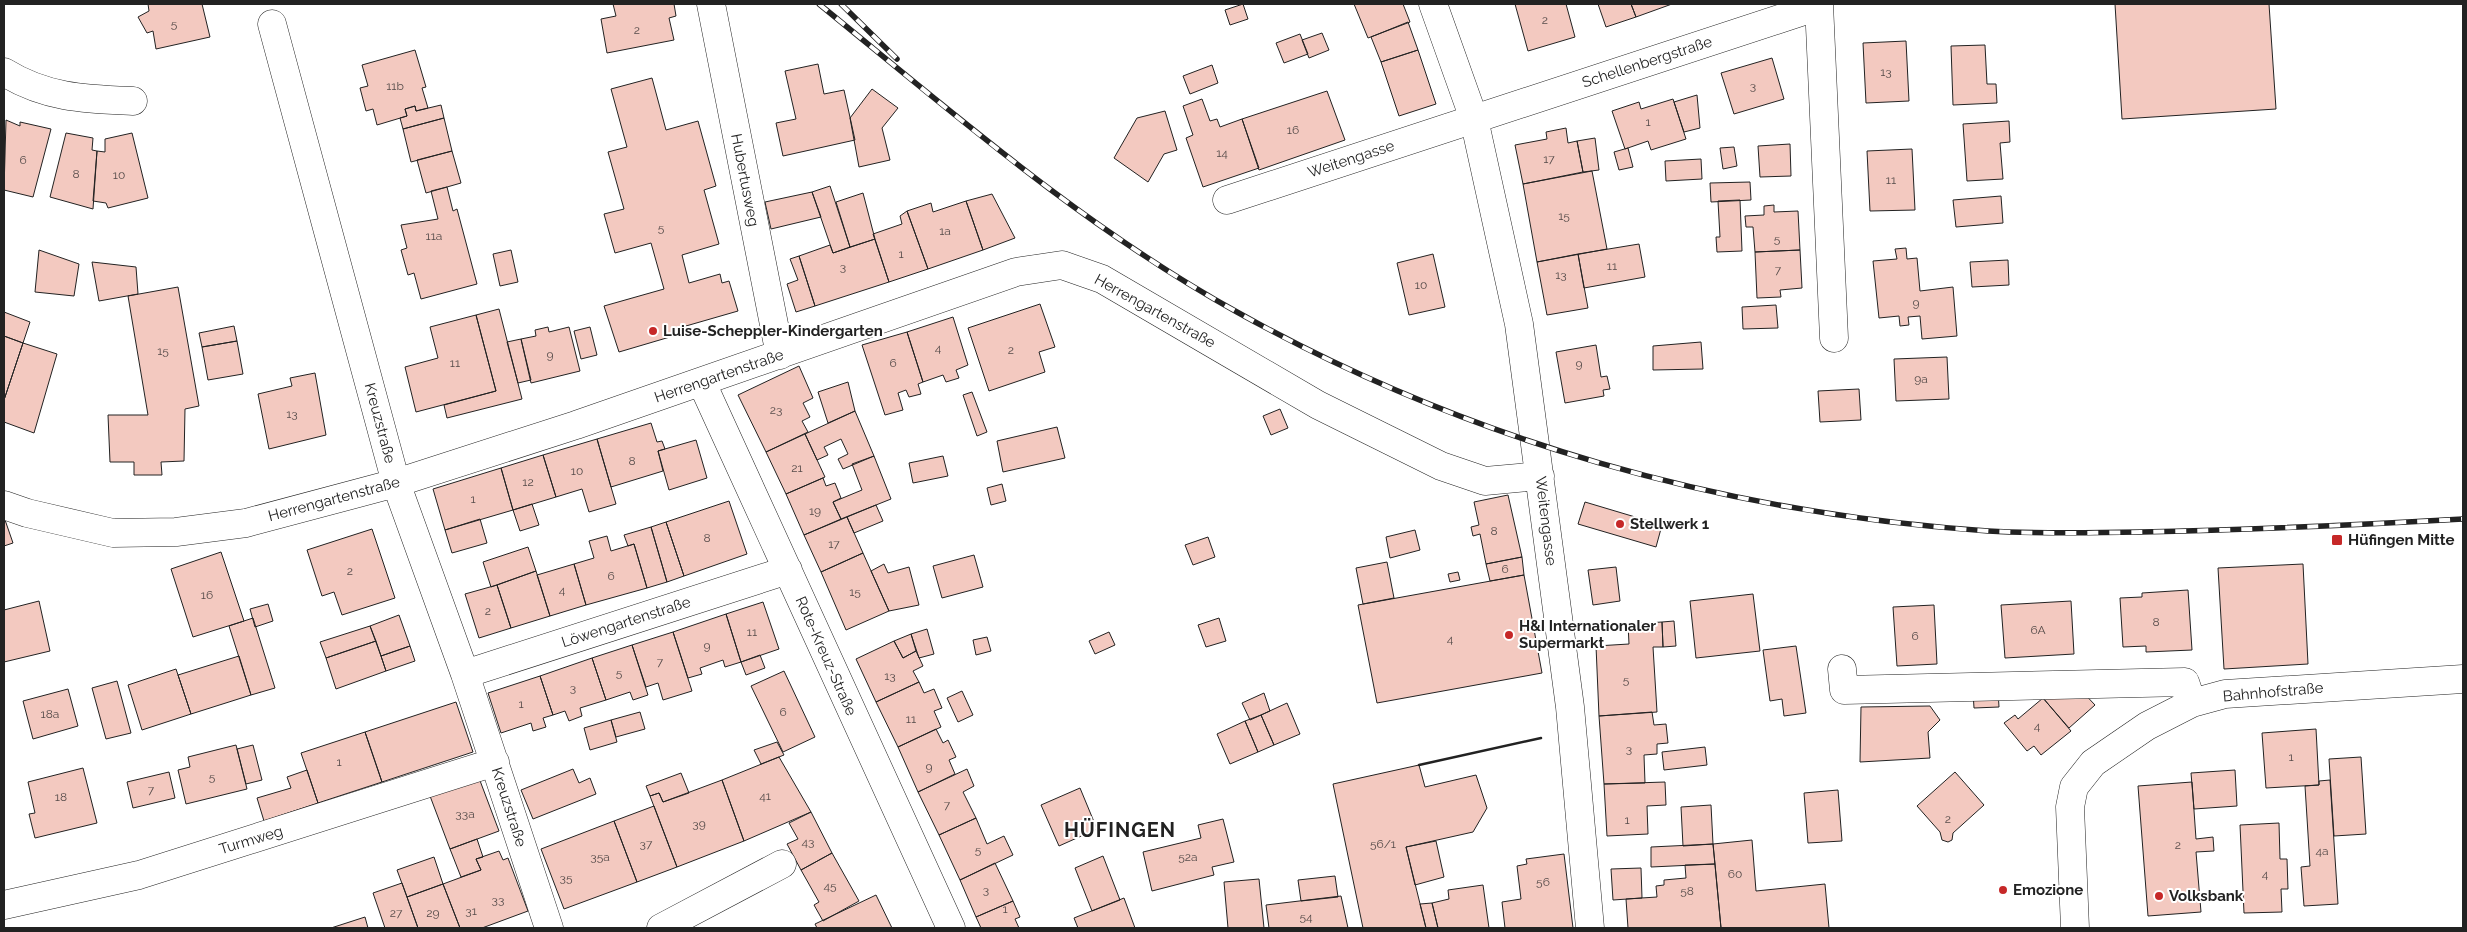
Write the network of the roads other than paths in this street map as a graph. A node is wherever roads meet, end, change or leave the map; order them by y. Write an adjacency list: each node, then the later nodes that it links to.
1 (711, 4): 10 (street, Hubertusweg)
2 (1433, 4): 7 (street, Weitengasse)
3 (1819, 5): 7 (street, Schellenbergstraße); 9 (street, Schellenbergstraße)
4 (272, 24): 13 (street, Kreuzstraße)
5 (4, 72): 6 (street)
6 (133, 101)
7 (1474, 119): 8 (street, Weitengasse); 12 (street, Weitengasse)
8 (1227, 200)
9 (1834, 338)
10 (780, 356): 11 (street, Herrengartenstraße); 12 (street, Herrengartenstraße)
11 (702, 383): 13 (street, Herrengartenstraße); 15 (street, Rote-Kreuz-Straße)
12 (1540, 476): 26 (street, Weitengasse)
13 (396, 483): 14 (street, Herrengartenstraße); 17 (street, Kreuzstraße)
14 (4, 505)
15 (788, 570): 17 (street, Löwengartenstraße); 25 (street, Rote-Kreuz-Straße)
16 (1842, 670): 19 (street)
17 (465, 674): 20 (street, Kreuzstraße)
18 (2463, 679): 19 (street, Bahnhofstraße)
19 (2192, 703): 27 (street, Bahnhofstraße)
20 (495, 762): 22 (street, Turmweg); 23 (street, Kreuzstraße)
21 (782, 864): 24 (street)
22 (4, 905)
23 (549, 928)
24 (661, 928)
25 (951, 928)
26 (1590, 928)
27 (2074, 928)

